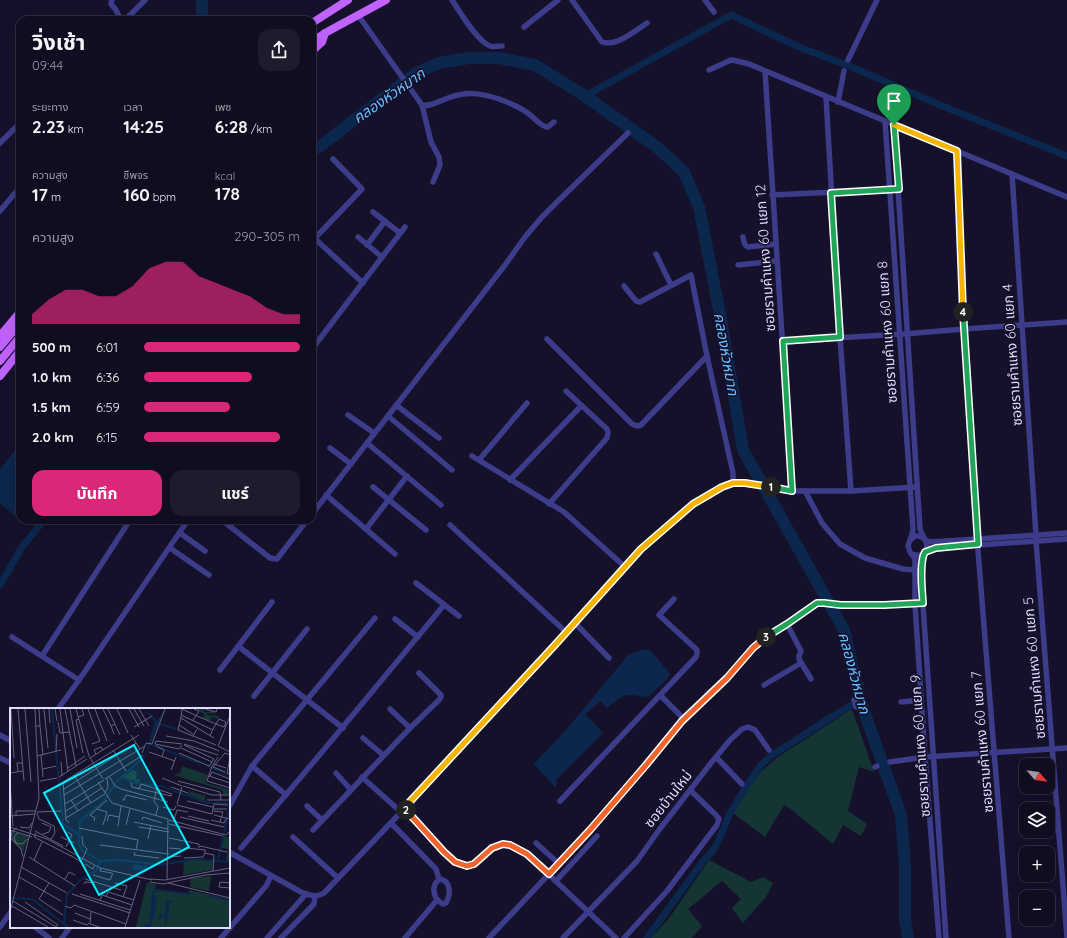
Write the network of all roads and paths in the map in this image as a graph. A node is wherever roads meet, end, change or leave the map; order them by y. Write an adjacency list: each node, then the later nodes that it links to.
1 (112, 0): 12 (street)
2 (145, 0): 13 (street)
3 (348, 0): 14 (main road)
4 (386, 0): 11 (main road)
5 (452, 0): 19 (street)
6 (558, 0): 16 (street)
7 (572, 0): 15 (street)
8 (705, 0): 10 (street)
9 (877, 0): 21 (street)
10 (714, 12)
11 (358, 15): 17 (main road); 27 (street)
12 (119, 16)
13 (129, 16)
14 (316, 20)
15 (647, 23)
16 (524, 27)
17 (326, 33): 18 (main road); 20 (main road)
18 (316, 39)
19 (502, 46)
20 (316, 47)
21 (848, 60)
22 (709, 70): 23 (street)
23 (765, 71): 25 (street); 42 (street, ซอยรามคำแหง 60 แยก 12)
24 (844, 71): 26 (street)
25 (826, 97): 26 (street); 41 (street)
26 (838, 102): 28 (street)
27 (422, 105): 29 (street); 37 (street)
28 (885, 121): 30 (street); 39 (street, ซอยรามคำแหง 60 แยก 8)
29 (554, 122)
30 (894, 125): 34 (street); 38 (street, ซอยรามคำแหง 60 แยก 8)
31 (16, 126): 33 (street)
32 (628, 133): 84 (street)
33 (0, 143)
34 (957, 151): 36 (street); 68 (street, ซอยรามคำแหง 60 แยก 7)
35 (333, 158): 49 (street)
36 (1012, 174): 43 (street); 66 (street, ซอยรามคำแหง 60 แยก 4)
37 (433, 182)
38 (899, 189): 39 (street); 57 (street, ซอยรามคำแหง 60 แยก 8)
39 (890, 190): 41 (street); 59 (street, ซอยรามคำแหง 60 แยก 8)
40 (16, 192): 44 (street)
41 (831, 193): 42 (street); 72 (street)
42 (772, 195): 53 (street, ซอยรามคำแหง 60 แยก 12)
43 (1067, 197)
44 (0, 211)
45 (373, 212): 46 (street)
46 (385, 221): 48 (street); 54 (street)
47 (405, 227): 48 (street)
48 (400, 233): 56 (street)
49 (316, 235)
50 (358, 237): 54 (street)
51 (743, 237): 53 (street)
52 (316, 239): 61 (street)
53 (776, 244): 58 (street, ซอยรามคำแหง 60 แยก 12)
54 (367, 245): 56 (street)
55 (656, 254): 62 (street)
56 (382, 257): 61 (street)
57 (903, 260): 59 (street); 70 (street, ซอยรามคำแหง 60 แยก 8)
58 (777, 261): 60 (street); 74 (street, ซอยรามคำแหง 60 แยก 12)
59 (894, 261): 69 (street, ซอยรามคำแหง 60 แยก 8)
60 (738, 266)
61 (363, 282): 76 (street)
62 (671, 285): 63 (street); 79 (street)
63 (624, 286)
64 (16, 317): 71 (main road)
65 (1067, 322): 66 (street)
66 (1021, 325): 68 (street); 121 (street, ซอยรามคำแหง 60 แยก 4)
67 (16, 328): 77 (main road)
68 (964, 329): 70 (street); 125 (street, ซอยรามคำแหง 60 แยก 7)
69 (899, 334): 70 (street); 72 (street); 88 (street, ซอยรามคำแหง 60 แยก 8)
70 (908, 334): 86 (street, ซอยรามคำแหง 60 แยก 8)
71 (0, 336)
72 (840, 337): 74 (street); 106 (street)
73 (547, 339): 79 (street)
74 (783, 341): 104 (street, ซอยรามคำแหง 60 แยก 12)
75 (16, 342): 80 (main road)
76 (316, 344)
77 (0, 347)
78 (16, 356): 81 (main road)
79 (707, 356): 100 (street)
80 (0, 361)
81 (0, 376)
82 (566, 391): 85 (street)
83 (527, 403): 95 (street)
84 (396, 405): 89 (street); 91 (street)
85 (581, 406): 99 (street); 109 (street)
86 (913, 414): 88 (street); 102 (street, ซอยรามคำแหง 60 แยก 8)
87 (348, 415): 90 (street)
88 (905, 415): 103 (street, ซอยรามคำแหง 60 แยก 8)
89 (388, 416): 90 (street); 97 (street)
90 (374, 433): 92 (street)
91 (439, 438)
92 (367, 443): 96 (street); 98 (street)
93 (330, 448): 96 (street)
94 (472, 456): 95 (street)
95 (479, 460): 99 (street)
96 (350, 464): 107 (street)
97 (452, 470)
98 (407, 476): 108 (street); 110 (street)
99 (510, 480): 109 (street)
100 (733, 483): 104 (street); 132 (street)
101 (373, 487): 108 (street)
102 (917, 487): 103 (street); 124 (street, ซอยรามคำแหง 60 แยก 8)
103 (910, 488): 106 (street); 123 (street, ซอยรามคำแหง 60 แยก 8)
104 (792, 491): 105 (street)
105 (805, 491): 106 (street); 133 (street)
106 (852, 491)
107 (326, 495): 111 (street); 117 (street)
108 (389, 500): 117 (street); 118 (street)
109 (549, 504): 132 (street)
110 (441, 505)
111 (316, 509)
112 (127, 524): 151 (street)
113 (186, 524): 119 (street)
114 (227, 524): 115 (street)
115 (304, 524)
116 (450, 525): 147 (street)
117 (366, 529): 130 (street)
118 (426, 530)
119 (180, 533): 127 (street); 128 (street)
120 (1067, 533): 121 (street)
121 (1036, 534): 125 (street); 126 (street, ซอยรามคำแหง 60 แยก 4)
122 (1067, 539): 126 (street)
123 (910, 540): 124 (street); 131 (street)
124 (925, 540): 125 (street); 129 (street)
125 (978, 541): 126 (street); 129 (street); 178 (street, ซอยรามคำแหง 60 แยก 7)
126 (1036, 541): 176 (street, ซอยรามคำแหง 60 แยก 5)
127 (170, 548): 134 (street); 158 (street)
128 (205, 551)
129 (924, 552): 131 (street); 138 (street, ซอยรามคำแหง 60 แยก 9)
130 (395, 554)
131 (912, 554): 133 (street, ซอยรามคำแหง 60 แยก 9)
132 (625, 567): 144 (street)
133 (915, 570): 139 (street, ซอยรามคำแหง 60 แยก 9)
134 (209, 575)
135 (416, 583): 140 (street)
136 (674, 599): 160 (street)
137 (272, 602): 150 (street)
138 (923, 603): 139 (street); 180 (street, ซอยรามคำแหง 60 แยก 9)
139 (915, 604): 145 (street); 164 (street, ซอยรามคำแหง 60 แยก 9)
140 (444, 605): 141 (street); 149 (street)
141 (459, 616)
142 (376, 618): 162 (street)
143 (395, 619): 149 (street)
144 (575, 623): 147 (street); 152 (street)
145 (787, 624): 153 (street); 169 (street)
146 (307, 629): 155 (street)
147 (566, 632): 196 (street)
148 (12, 637): 151 (street)
149 (418, 637): 170 (street)
150 (238, 646): 154 (street); 155 (street)
151 (42, 656): 158 (street)
152 (609, 658)
153 (801, 663): 157 (street); 159 (street)
154 (220, 670)
155 (272, 673): 161 (street); 162 (street)
156 (419, 673): 171 (street)
157 (811, 679)
158 (79, 680): 167 (street)
159 (764, 685)
160 (660, 695): 169 (street); 193 (street)
161 (254, 696)
162 (307, 700): 170 (street); 186 (street)
163 (854, 700): 166 (street)
164 (921, 700): 165 (street); 182 (street, ซอยรามคำแหง 60 แยก 9)
165 (901, 702)
166 (856, 707)
167 (59, 708)
168 (390, 709): 171 (street)
169 (684, 719): 205 (street)
170 (343, 728): 192 (street)
171 (410, 728): 179 (street)
172 (0, 736): 174 (street)
173 (363, 738): 179 (street)
174 (10, 740)
175 (1067, 748): 176 (street)
176 (1052, 749): 178 (street); 222 (street, ซอยรามคำแหง 60 แยก 5)
177 (769, 750): 181 (street, ซอยบ้านใหม่)
178 (995, 752): 180 (street); 234 (street, ซอยรามคำแหง 60 แยก 7)
179 (383, 755): 188 (street)
180 (933, 756): 182 (street); 233 (street, ซอยรามคำแหง 60 แยก 9)
181 (716, 757): 189 (street); 191 (street, ซอยบ้านใหม่)
182 (925, 757): 184 (street); 232 (street, ซอยรามคำแหง 60 แยก 9)
183 (0, 758): 185 (street)
184 (890, 762)
185 (10, 763)
186 (252, 766): 192 (street); 194 (street)
187 (336, 773): 190 (street)
188 (362, 777): 190 (street); 196 (street)
189 (742, 784)
190 (351, 790): 197 (street)
191 (690, 790): 214 (street, ซอยบ้านใหม่); 231 (street)
192 (286, 795): 203 (street)
193 (560, 801)
194 (230, 805)
195 (307, 806): 197 (street)
196 (403, 810): 198 (street); 206 (street)
197 (322, 820): 199 (street)
198 (391, 823): 208 (street); 209 (street)
199 (313, 830)
200 (597, 836): 210 (street)
201 (293, 837): 208 (street)
202 (536, 843): 205 (street)
203 (241, 848)
204 (230, 853): 207 (street)
205 (559, 864): 206 (street)
206 (549, 874): 210 (street); 228 (street)
207 (271, 876): 211 (street); 220 (street)
208 (338, 878): 212 (street)
209 (439, 879): 213 (street); 213 (street)
210 (556, 881): 214 (street)
211 (306, 894): 212 (street); 226 (street)
212 (315, 896): 221 (street)
213 (437, 900): 227 (street)
214 (589, 912): 229 (street, ซอยบ้านใหม่); 230 (street)
215 (10, 913): 216 (street)
216 (0, 927)
217 (36, 928): 223 (street)
218 (69, 928): 224 (street)
219 (230, 928): 225 (street)
220 (230, 928)
221 (284, 937)
222 (1067, 937)
223 (49, 938)
224 (62, 938)
225 (221, 938)
226 (267, 938)
227 (405, 938)
228 (489, 938)
229 (563, 938)
230 (616, 938)
231 (624, 938)
232 (939, 938)
233 (946, 938)
234 (1009, 938)

